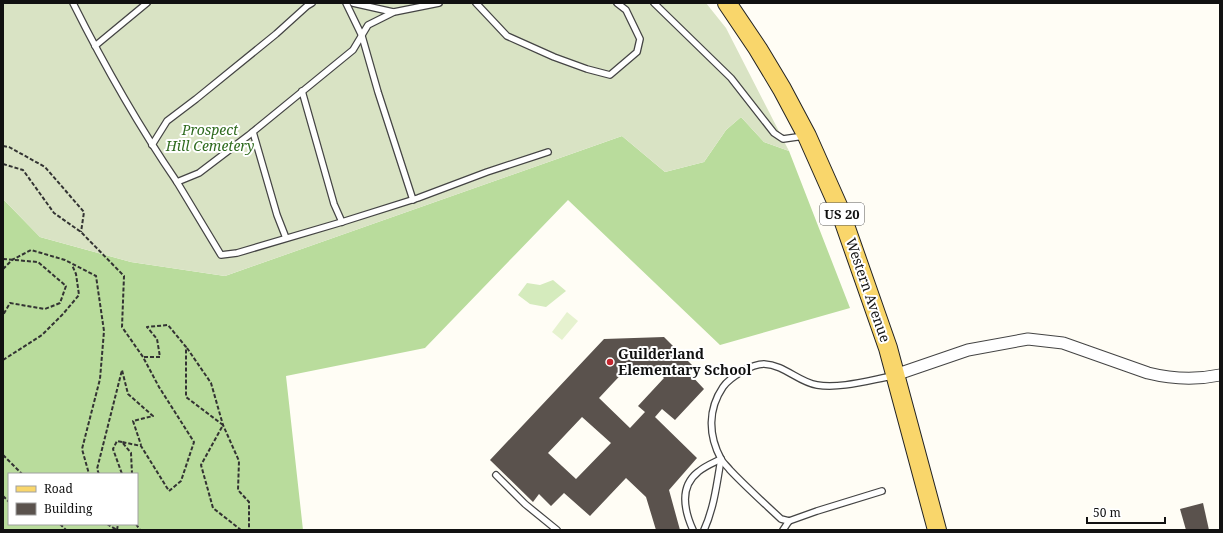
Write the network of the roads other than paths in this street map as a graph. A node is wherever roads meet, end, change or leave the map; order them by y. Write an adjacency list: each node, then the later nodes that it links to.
1 (73, 3): 13 (lane)
2 (147, 3): 13 (lane)
3 (312, 3): 17 (lane)
4 (346, 3): 12 (lane)
5 (353, 3): 11 (lane)
6 (439, 3): 11 (lane)
7 (476, 3): 8 (lane)
8 (617, 3)
9 (654, 3): 16 (lane)
10 (727, 3): 16 (main road, Western Avenue / US 20)
11 (394, 12): 12 (lane)
12 (362, 36): 14 (lane); 20 (lane)
13 (95, 46): 17 (lane)
14 (302, 92): 15 (lane); 21 (lane)
15 (253, 132): 19 (lane); 22 (lane)
16 (807, 136): 23 (main road, Western Avenue / US 20)
17 (152, 145): 19 (lane)
18 (548, 152): 20 (lane)
19 (177, 182): 22 (lane)
20 (413, 200): 21 (lane)
21 (342, 222): 22 (lane)
22 (286, 238)
23 (895, 375): 24 (street); 25 (lane); 33 (main road, Western Avenue / US 20)
24 (1220, 375)
25 (721, 459): 28 (lane); 30 (lane); 31 (lane)
26 (496, 475): 29 (lane)
27 (882, 491): 28 (lane)
28 (789, 522): 32 (lane)
29 (557, 530)
30 (693, 530)
31 (704, 530)
32 (783, 530)
33 (936, 530)

